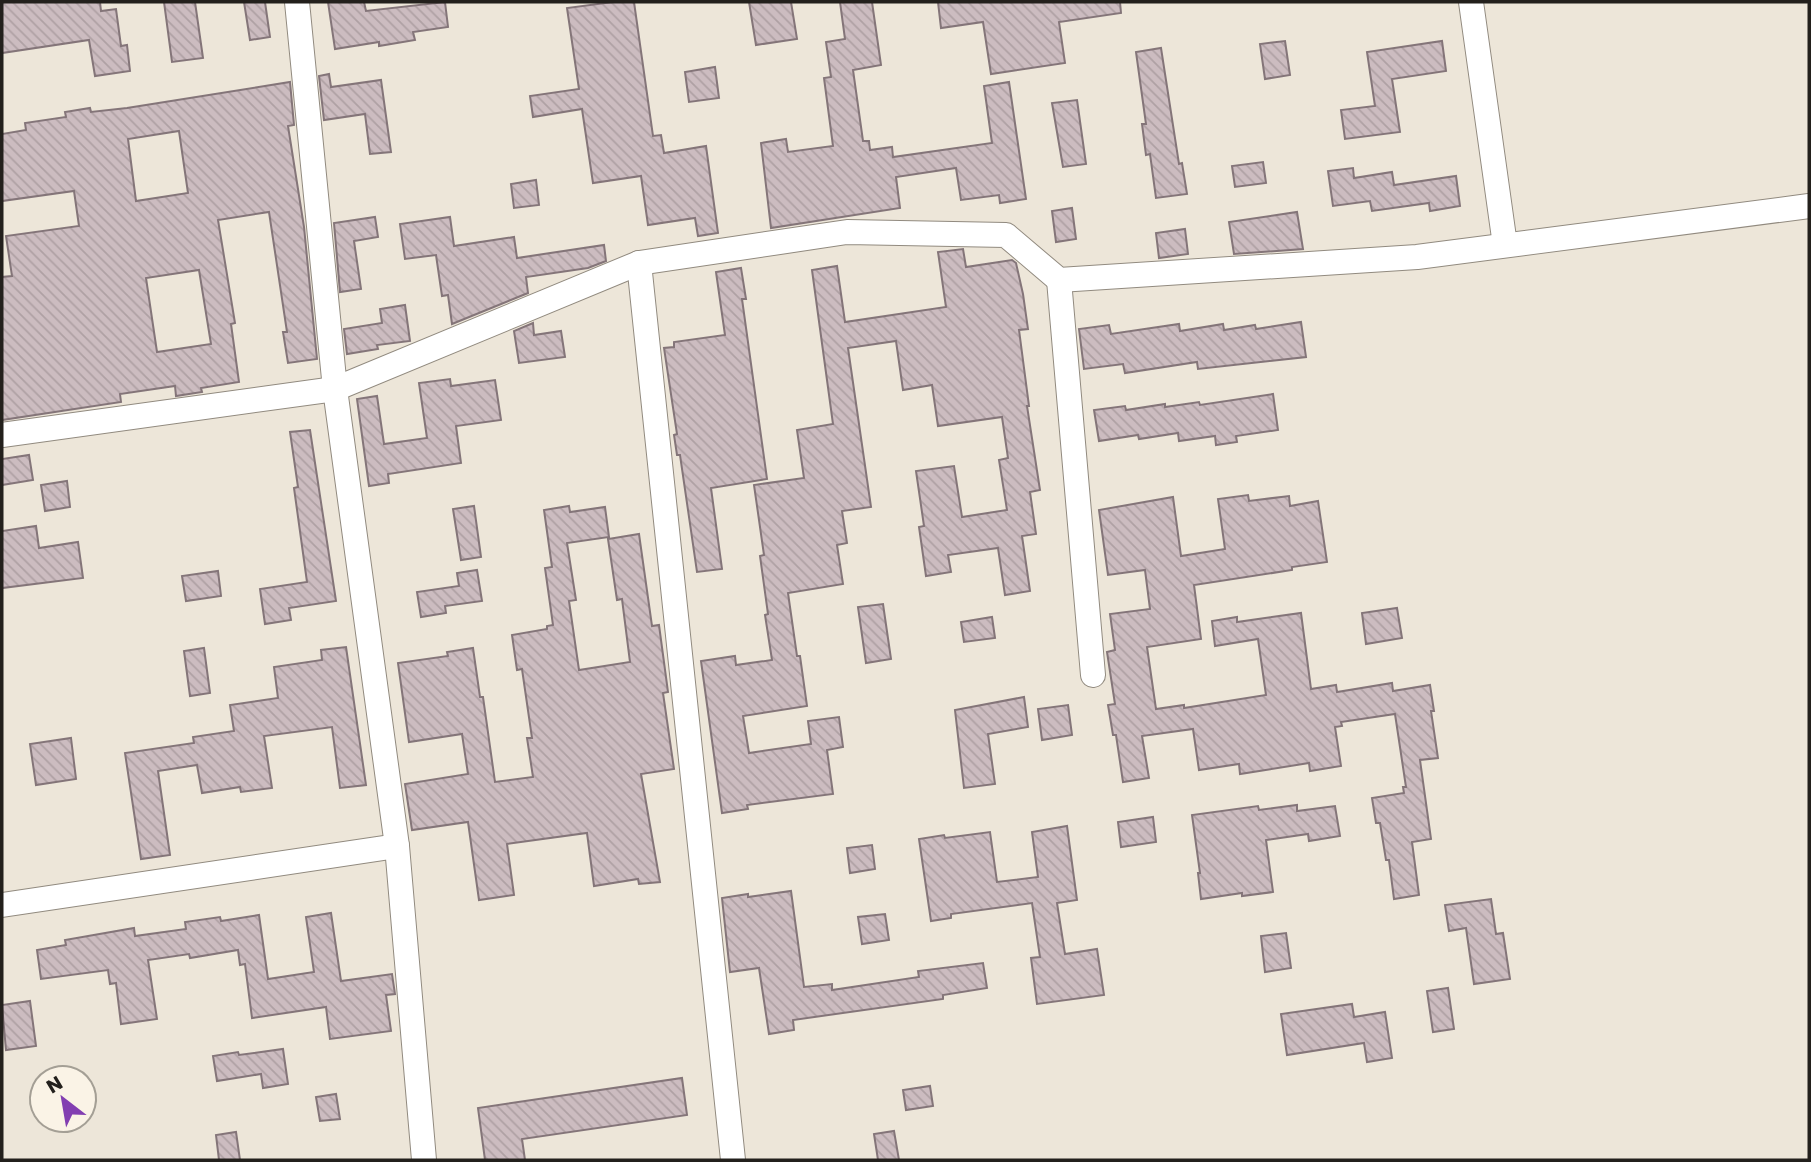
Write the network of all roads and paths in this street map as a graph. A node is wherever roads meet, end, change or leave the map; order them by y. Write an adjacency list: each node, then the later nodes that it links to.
1 (297, 2): 7 (street)
2 (1471, 2): 4 (street)
3 (1809, 206): 4 (street)
4 (1505, 245): 6 (street)
5 (639, 262): 6 (street); 7 (street); 13 (street)
6 (1059, 280): 9 (street)
7 (335, 389): 8 (street); 10 (street)
8 (2, 435)
9 (1093, 675)
10 (397, 846): 11 (street); 12 (street)
11 (2, 905)
12 (424, 1160)
13 (733, 1160)

